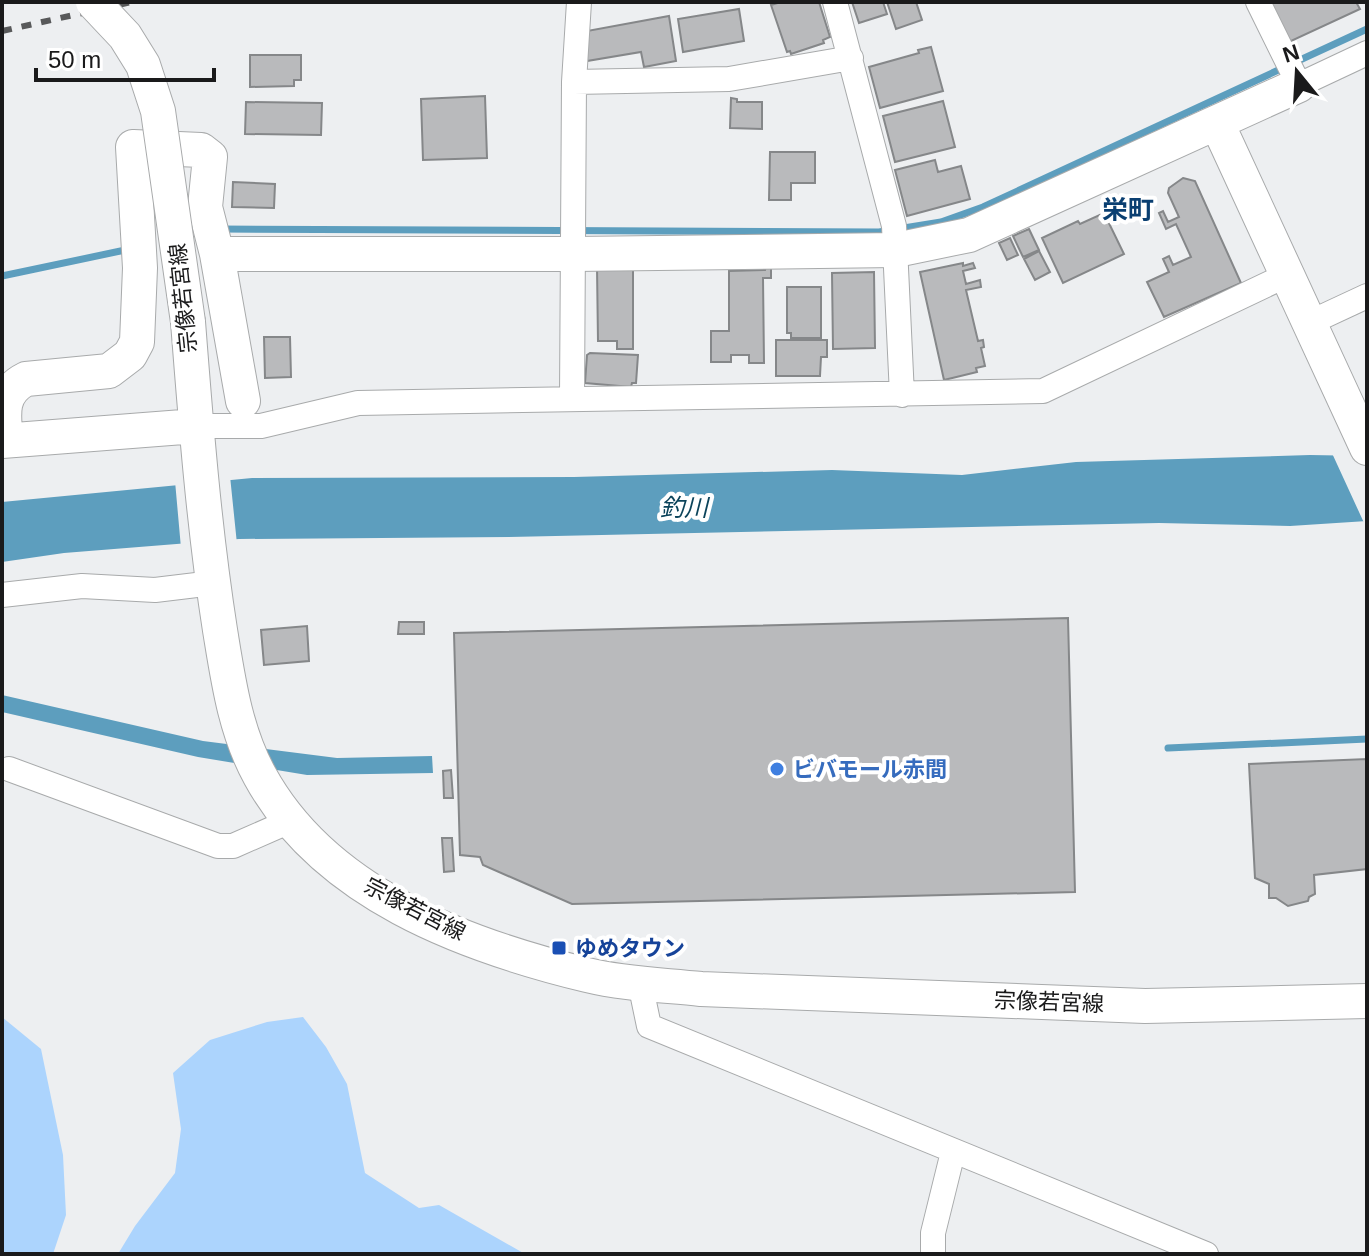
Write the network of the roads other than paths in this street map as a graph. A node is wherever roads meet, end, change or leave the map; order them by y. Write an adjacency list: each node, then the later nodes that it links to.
1 (93, 2): 20 (street, 宗像若宮線, bridge)
2 (579, 2): 7 (street)
3 (835, 2): 6 (street)
4 (1258, 2): 8 (street)
5 (1367, 53): 8 (street)
6 (851, 58): 7 (street); 10 (street)
7 (574, 82): 12 (street)
8 (1299, 85): 9 (street)
9 (1217, 123): 10 (street); 13 (street)
10 (896, 250): 12 (street); 16 (street)
11 (217, 254): 12 (street); 18 (street); 21 (street)
12 (574, 254): 17 (street)
13 (1287, 275): 15 (street); 16 (street)
14 (1367, 296): 15 (street)
15 (1309, 323): 19 (street)
16 (902, 395): 17 (street)
17 (572, 398): 20 (street)
18 (243, 401)
19 (1362, 437)
20 (197, 438): 21 (street); 22 (street, 宗像若宮線)
21 (4, 440)
22 (212, 580): 23 (street); 25 (street, 宗像若宮線)
23 (2, 595)
24 (9, 769): 25 (street)
25 (290, 821): 26 (street, 宗像若宮線)
26 (640, 983): 27 (street, 宗像若宮線); 28 (street)
27 (1367, 1001)
28 (953, 1152): 29 (street); 30 (street)
29 (1192, 1252)
30 (933, 1254)

